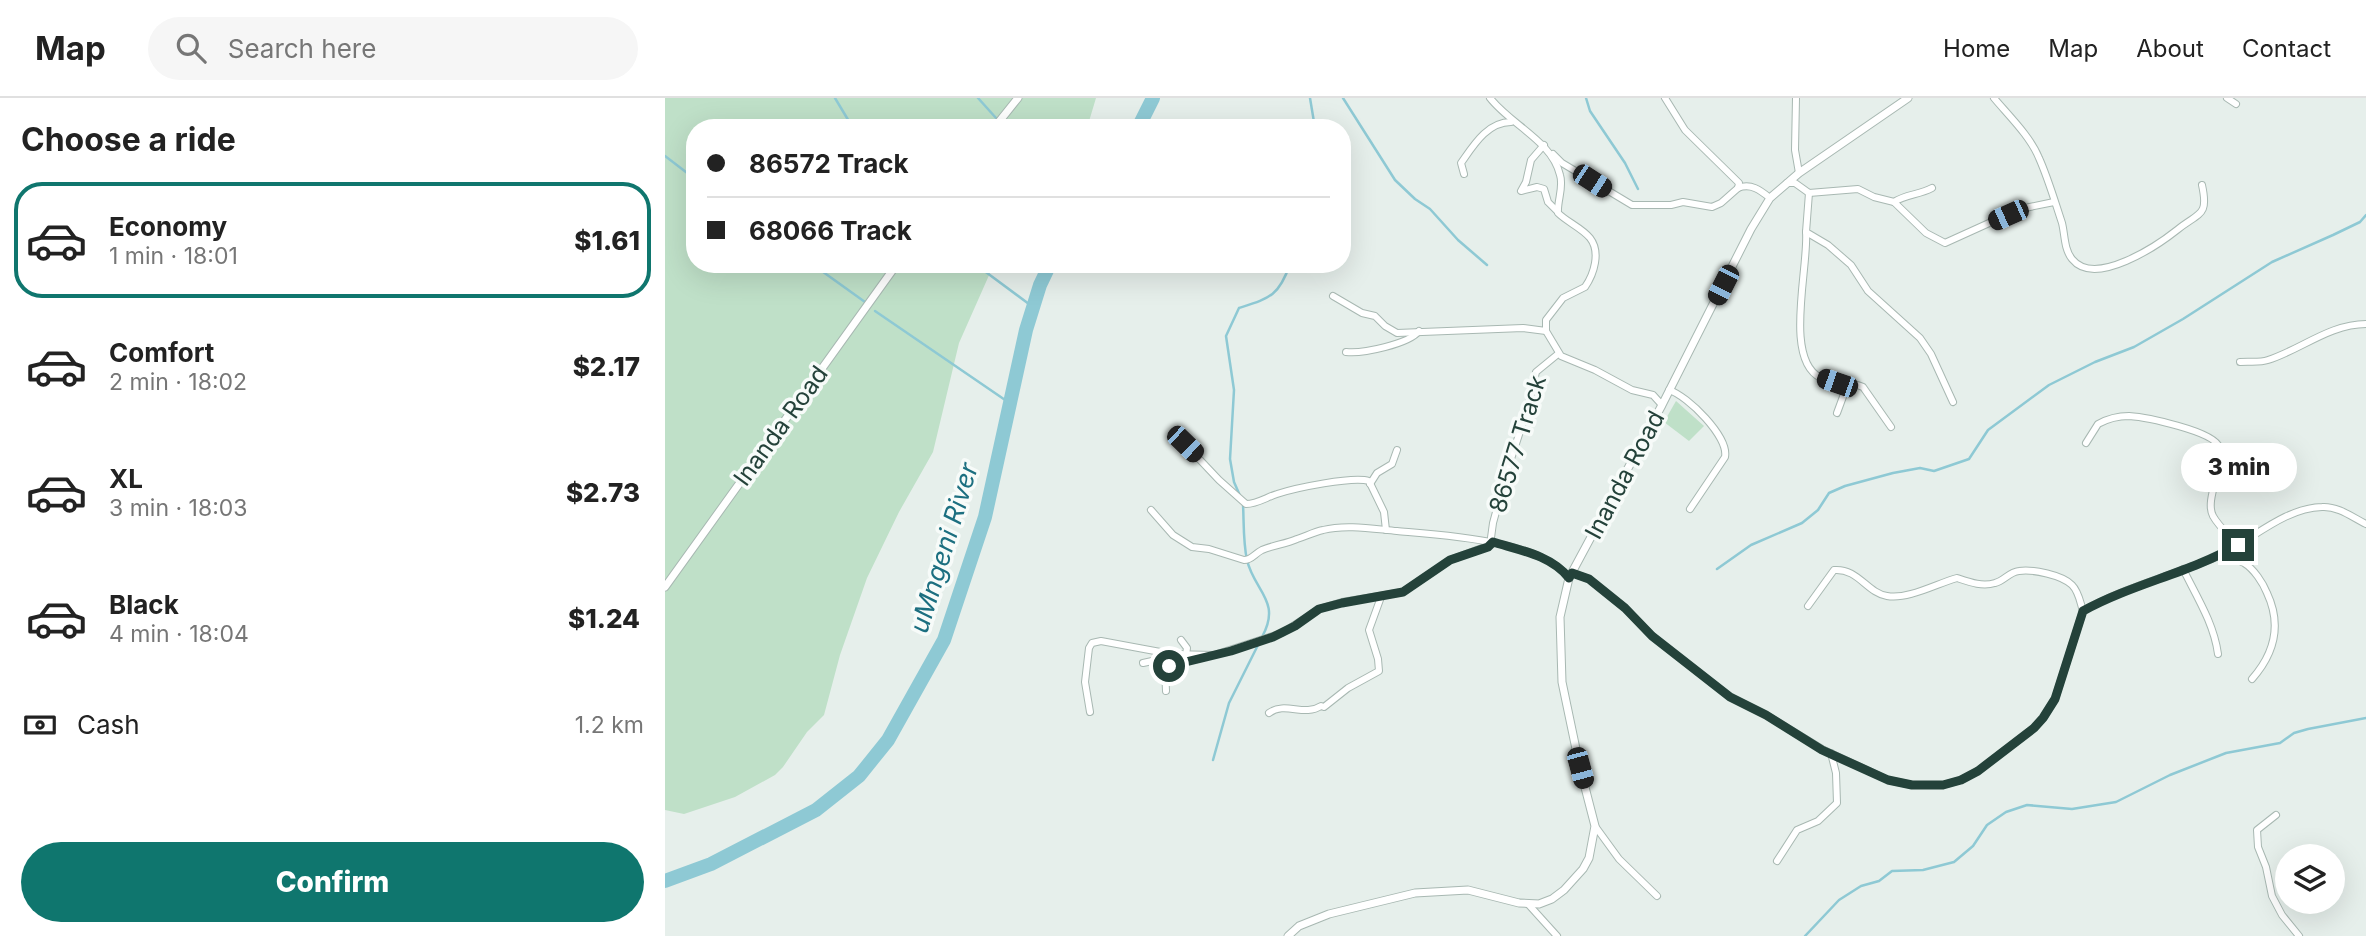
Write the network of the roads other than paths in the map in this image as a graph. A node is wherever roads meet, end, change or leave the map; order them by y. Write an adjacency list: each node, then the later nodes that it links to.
1 (1018, 98): 9 (street)
2 (1490, 98): 10 (street)
3 (1665, 98): 16 (street)
4 (1796, 98): 12 (street)
5 (1908, 98): 12 (street, Inanda Road)
6 (1994, 98): 21 (street)
7 (2227, 98): 8 (street)
8 (2236, 104)
9 (1002, 119)
10 (1513, 122): 11 (street); 13 (street)
11 (1546, 148): 16 (street); 22 (street); 22 (street)
12 (1799, 173): 14 (street, Inanda Road)
13 (1464, 174)
14 (1787, 183): 18 (street); 19 (street, Inanda Road)
15 (2201, 185): 21 (street)
16 (1738, 188): 19 (street)
17 (1932, 188): 20 (street)
18 (1809, 193): 20 (street); 23 (street)
19 (1770, 198): 33 (street, Inanda Road)
20 (1894, 202): 21 (street)
21 (2054, 202)
22 (1557, 211): 28 (street)
23 (1806, 232): 32 (street); 34 (street)
24 (891, 273): 51 (street, Inanda Road)
25 (1333, 296): 27 (street)
26 (2366, 324): 31 (street)
27 (1419, 331): 28 (street); 29 (street)
28 (1546, 331): 30 (street)
29 (1346, 352)
30 (1559, 354): 35 (street); 46 (street, 86577 Track)
31 (2240, 362)
32 (1837, 383): 36 (street); 37 (street)
33 (1669, 390): 35 (street, Inanda Road); 42 (street)
34 (1953, 402)
35 (1662, 405): 50 (street, Inanda Road)
36 (1836, 413)
37 (1891, 426)
38 (2086, 443): 47 (street)
39 (1185, 444): 41 (street)
40 (1397, 450): 41 (street)
41 (1370, 484): 45 (street)
42 (1690, 509)
43 (1151, 510): 45 (street)
44 (2366, 524): 47 (street)
45 (1386, 530): 46 (street)
46 (1493, 542): 50 (street); 52 (street)
47 (2238, 545): 48 (street)
48 (2217, 556): 49 (street); 60 (street)
49 (2183, 569): 54 (street); 56 (street)
50 (1570, 575): 64 (street); 66 (street, Inanda Road)
51 (665, 587)
52 (1381, 597): 58 (street); 63 (street)
53 (1808, 606): 54 (street)
54 (2083, 611): 64 (street)
55 (1181, 640): 57 (street)
56 (2218, 654)
57 (1187, 655): 58 (street); 59 (street); 62 (street)
58 (1201, 656): 61 (street)
59 (1143, 663)
60 (2252, 679)
61 (1165, 691)
62 (1090, 712)
63 (1269, 713)
64 (1831, 753): 67 (street)
65 (2276, 815): 72 (street)
66 (1595, 826): 68 (street); 69 (street, Inanda Road)
67 (1777, 861)
68 (1657, 896)
69 (1529, 905): 70 (street); 71 (street)
70 (1289, 936)
71 (1557, 936)
72 (2299, 936)

